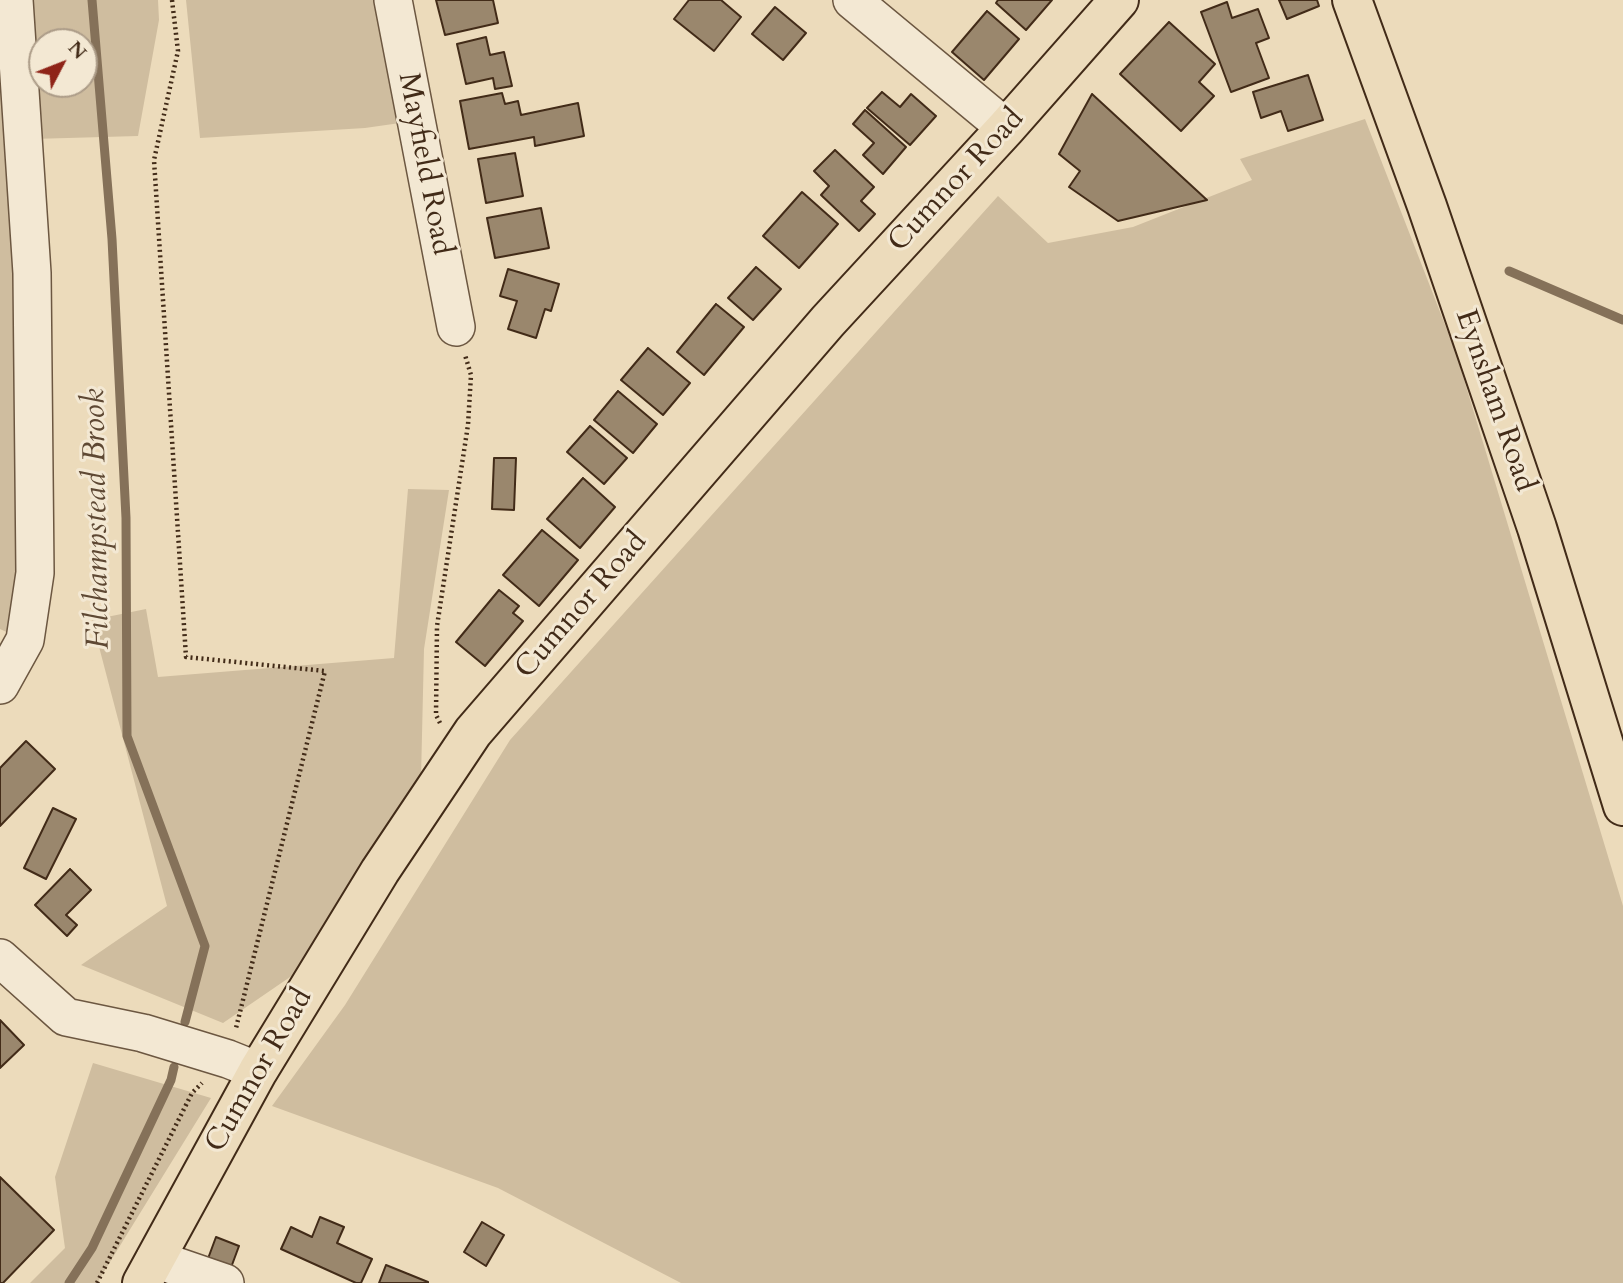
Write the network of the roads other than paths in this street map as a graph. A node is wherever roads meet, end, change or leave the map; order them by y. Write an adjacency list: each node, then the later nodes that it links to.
1 (14, 0): 8 (street)
2 (393, 0): 7 (street, Mayfield Road)
3 (852, 0): 6 (street)
4 (1119, 0): 6 (main road, Cumnor Road)
5 (1352, 0): 9 (main road, Eynsham Road)
6 (1006, 128): 11 (main road, Cumnor Road)
7 (456, 327)
8 (0, 685)
9 (1623, 807)
10 (0, 958): 11 (street)
11 (243, 1065): 12 (main road, Cumnor Road)
12 (148, 1271): 13 (street)
13 (225, 1283)

